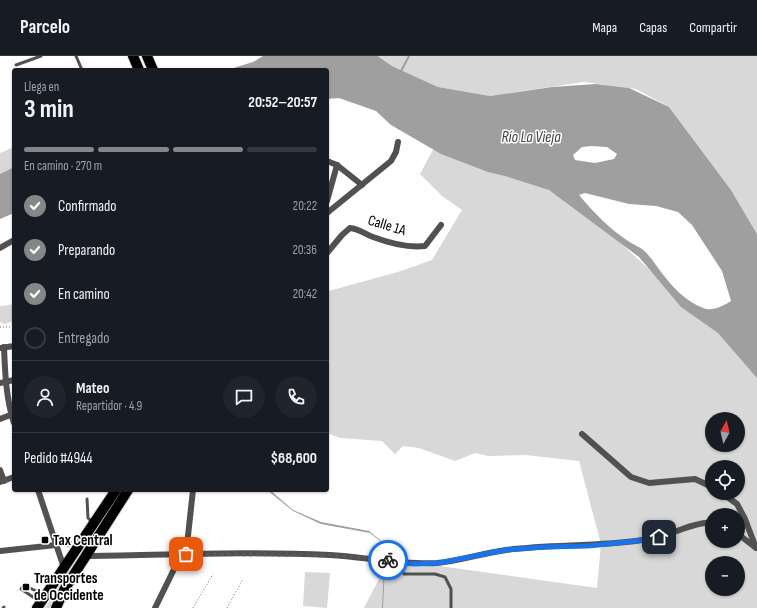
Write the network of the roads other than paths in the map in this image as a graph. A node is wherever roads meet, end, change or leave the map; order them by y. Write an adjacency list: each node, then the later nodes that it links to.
1 (41, 56): 5 (lane)
2 (76, 56): 6 (lane)
3 (133, 56): 7 (highway)
4 (147, 56): 8 (highway)
5 (16, 65)
6 (81, 68)
7 (138, 68)
8 (152, 68)
9 (398, 142): 12 (street)
10 (329, 162): 11 (street)
11 (337, 165): 12 (street); 13 (street)
12 (362, 185): 14 (street)
13 (329, 187)
14 (329, 211)
15 (441, 225): 18 (street, Calle 1A)
16 (12, 241): 17 (street)
17 (0, 248)
18 (329, 251)
19 (12, 346): 20 (street)
20 (2, 348): 21 (street)
21 (3, 382): 22 (street)
22 (12, 414): 23 (street)
23 (0, 419)
24 (582, 434): 28 (street)
25 (0, 470): 27 (street)
26 (12, 478): 27 (street)
27 (2, 482)
28 (705, 484)
29 (39, 492): 38 (street)
30 (115, 492): 36 (highway)
31 (127, 492): 42 (highway)
32 (193, 492): 41 (street)
33 (87, 499): 36 (lane)
34 (732, 500): 39 (street)
35 (705, 523): 43 (street)
36 (93, 525): 44 (highway)
37 (745, 539): 39 (street)
38 (56, 545): 40 (street); 44 (street)
39 (756, 548)
40 (0, 551)
41 (184, 555): 42 (street); 43 (street); 47 (street)
42 (85, 556): 46 (highway)
43 (399, 562): 48 (lane)
44 (64, 568): 45 (highway)
45 (41, 602): 45 (lane)
46 (56, 608)
47 (155, 608)
48 (451, 608)

